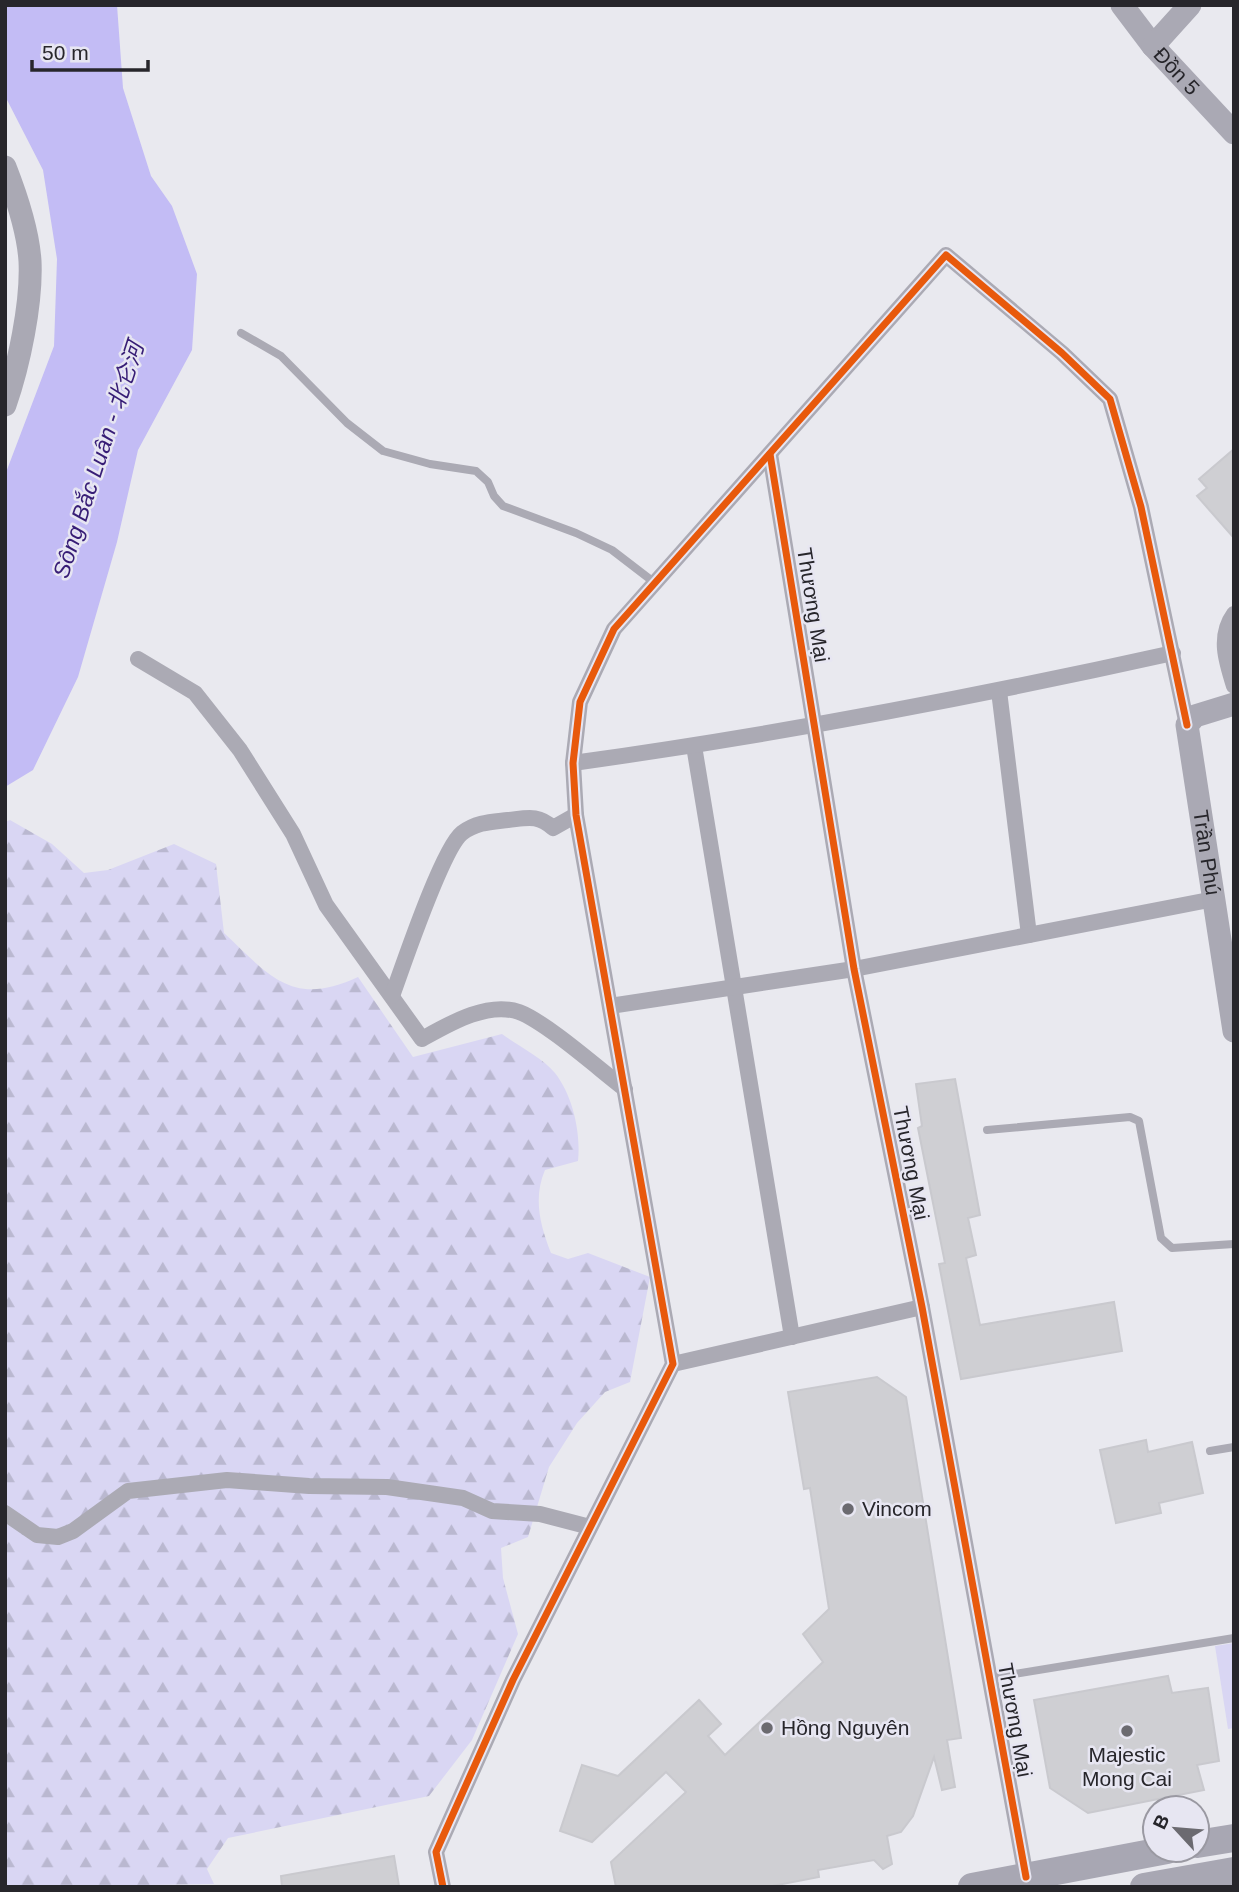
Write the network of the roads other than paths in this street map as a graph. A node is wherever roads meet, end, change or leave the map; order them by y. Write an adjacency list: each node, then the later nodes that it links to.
1 (1122, 5): 3 (street, Đồn 5)
2 (1190, 5): 3 (street)
3 (1153, 46): 4 (street, Đồn 5)
4 (1234, 133)
5 (5, 167): 7 (street)
6 (241, 333): 9 (lane)
7 (5, 405)
8 (770, 454): 9 (street); 11 (street); 16 (street, Thương Mại)
9 (655, 583): 19 (street)
10 (1234, 614): 13 (street)
11 (1173, 653): 14 (street); 17 (street)
12 (138, 659): 25 (street)
13 (1234, 686)
14 (999, 691): 16 (street); 22 (street)
15 (1234, 704): 17 (street)
16 (814, 725): 18 (street); 23 (street, Thương Mại)
17 (1188, 725): 21 (street, Trần Phú)
18 (694, 746): 19 (street); 24 (street)
19 (573, 763): 20 (street)
20 (576, 815): 25 (street); 26 (street)
21 (1214, 899): 22 (street); 27 (street, Trần Phú)
22 (1029, 935): 23 (street)
23 (854, 969): 24 (street); 31 (street, Thương Mại)
24 (734, 986): 26 (street); 32 (street)
25 (391, 996): 28 (street)
26 (610, 1006): 28 (street)
27 (1234, 1031)
28 (625, 1089): 33 (street)
29 (987, 1130): 30 (lane)
30 (1234, 1244)
31 (922, 1307): 32 (street); 39 (street, Thương Mại)
32 (792, 1337): 33 (street)
33 (673, 1364): 37 (street)
34 (1234, 1447): 35 (lane)
35 (1210, 1451)
36 (5, 1513): 37 (street)
37 (590, 1527): 45 (street)
38 (1234, 1638): 39 (lane)
39 (990, 1678): 44 (street, Thương Mại)
40 (1234, 1838): 41 (highway)
41 (1211, 1842)
42 (1141, 1856): 44 (highway)
43 (1234, 1871): 47 (highway)
44 (1027, 1882): 46 (highway)
45 (443, 1887)
46 (972, 1887)
47 (1144, 1887)

